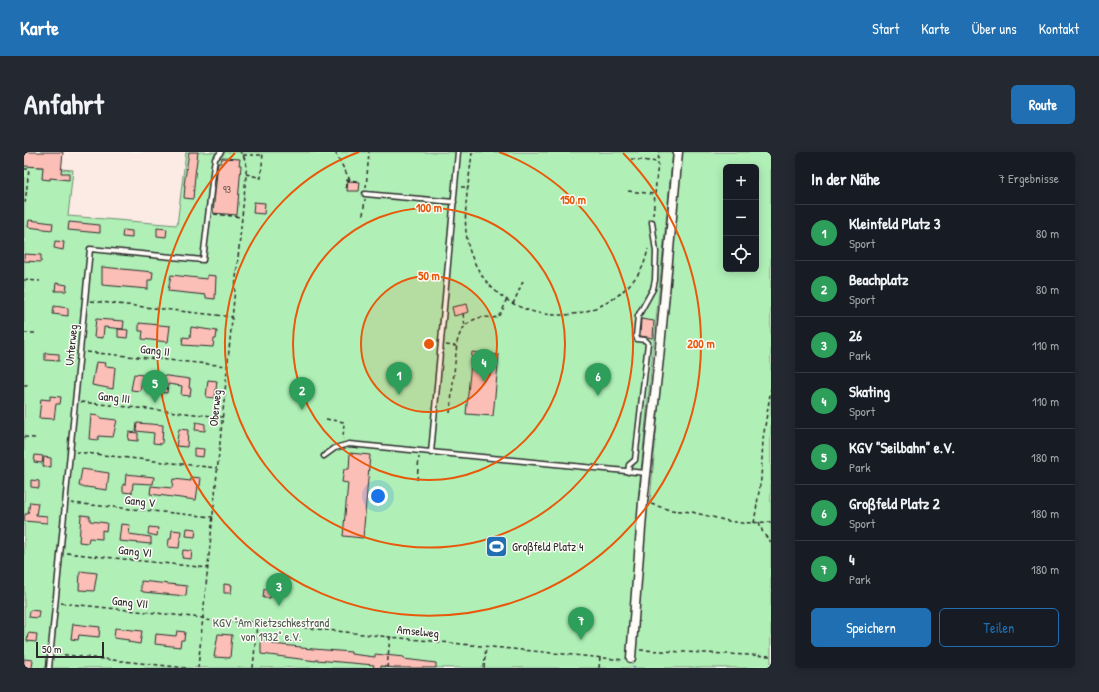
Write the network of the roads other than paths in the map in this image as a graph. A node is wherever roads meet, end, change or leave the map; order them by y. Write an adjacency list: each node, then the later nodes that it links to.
1 (221, 152): 12 (lane, Unterweg)
2 (458, 152): 5 (lane)
3 (678, 152): 10 (street)
4 (365, 194): 5 (lane)
5 (454, 202): 7 (lane)
6 (652, 222): 9 (lane)
7 (431, 453): 8 (lane); 9 (lane)
8 (324, 456)
9 (628, 472): 10 (lane)
10 (646, 473): 11 (street)
11 (628, 659)
12 (49, 668)

